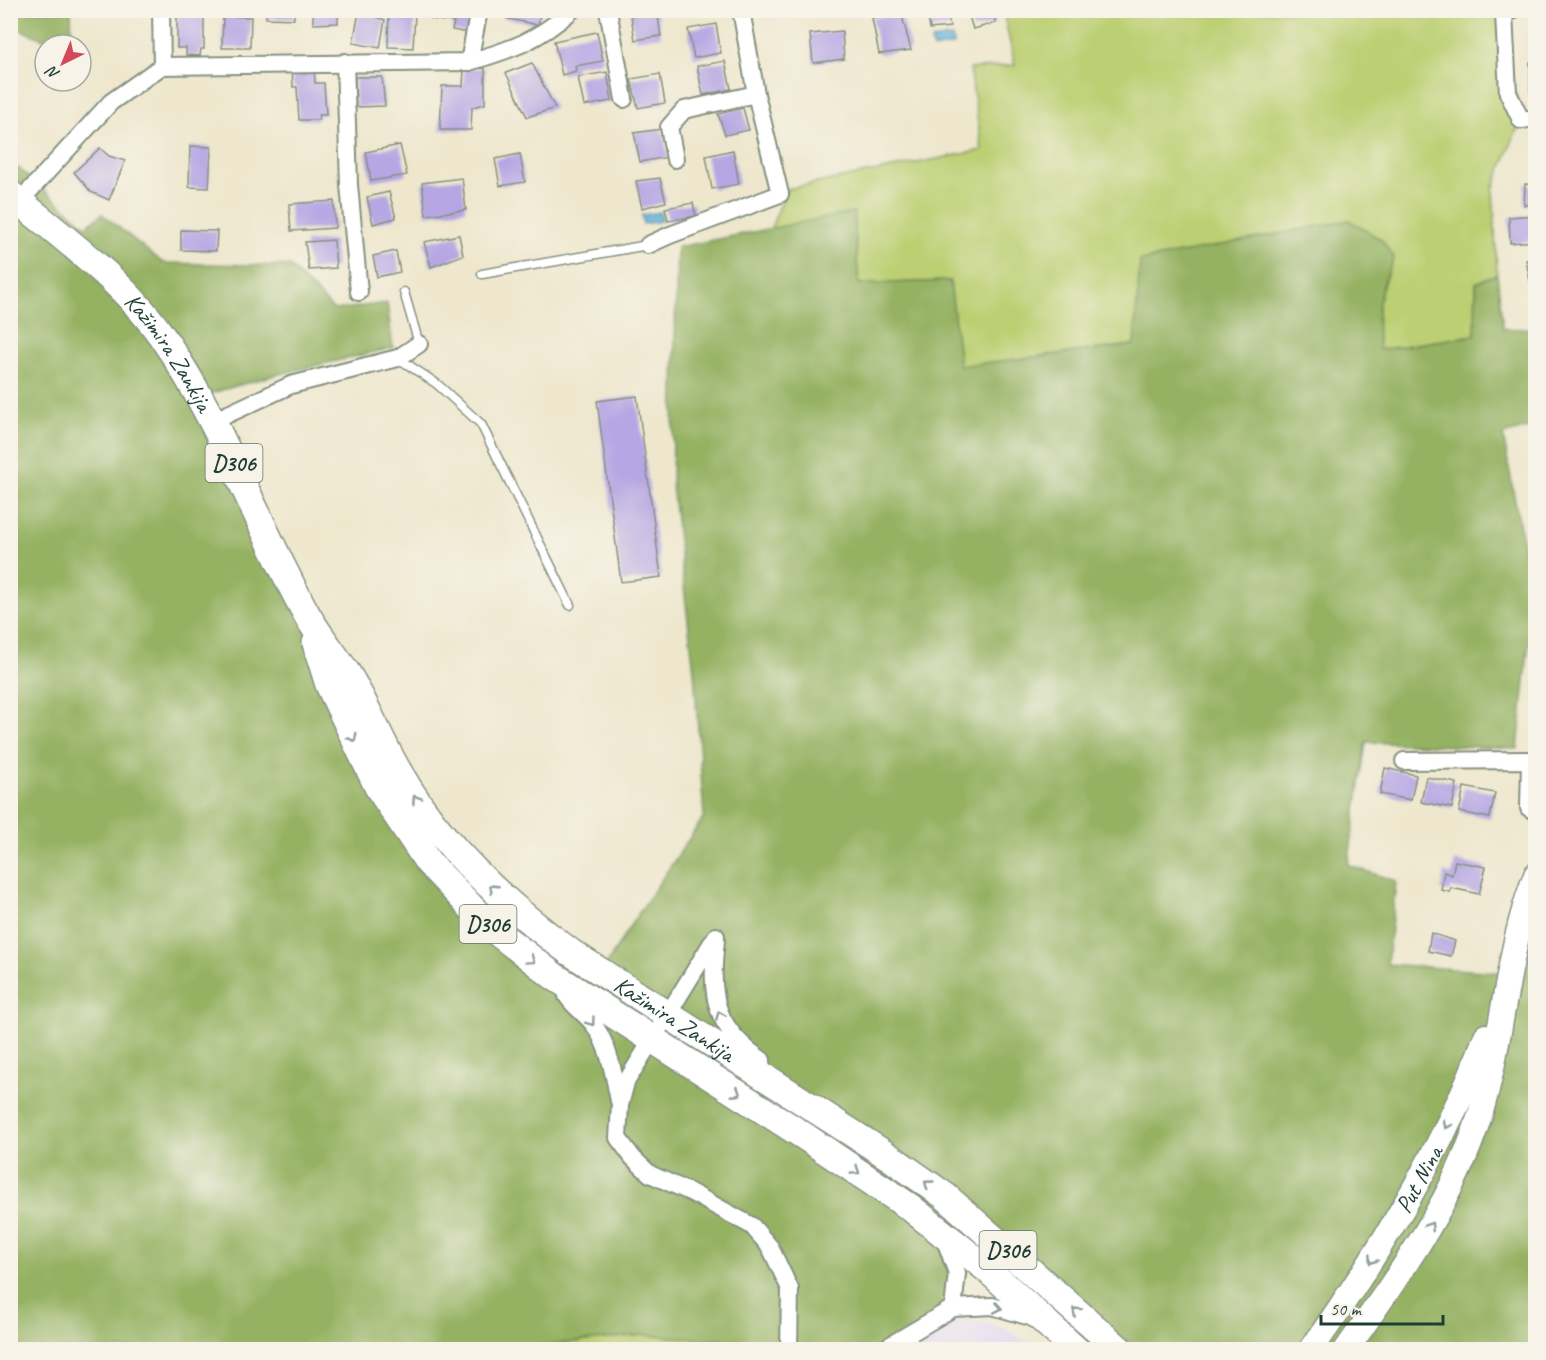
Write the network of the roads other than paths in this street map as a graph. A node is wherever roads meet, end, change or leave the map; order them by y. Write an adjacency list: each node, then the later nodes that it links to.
1 (161, 10): 9 (street)
2 (479, 10): 8 (street)
3 (572, 10): 8 (street)
4 (608, 10): 11 (street)
5 (741, 10): 10 (street)
6 (1513, 10): 12 (street)
7 (345, 62): 8 (street); 9 (street); 17 (street)
8 (469, 62)
9 (162, 66): 14 (street)
10 (756, 94): 13 (street); 15 (street)
11 (624, 99)
12 (1536, 117)
13 (675, 159)
14 (14, 203): 21 (main road, Kažimira Zankija / D306)
15 (648, 245): 16 (lane)
16 (482, 274)
17 (358, 292)
18 (404, 292): 19 (lane)
19 (419, 344): 20 (street)
20 (398, 358): 21 (street); 22 (lane)
21 (213, 421): 23 (main road, Kažimira Zankija / D306)
22 (570, 605)
23 (308, 616): 27 (main road, Kažimira Zankija / D306, one-way to 27); 29 (main road, Kažimira Zankija / D306, one-way to 23)
24 (1404, 761): 25 (street)
25 (1536, 811)
26 (1536, 875): 28 (main road, Put Nina)
27 (555, 977): 30 (main road, Kažimira Zankija / D306); 32 (street, one-way to 32)
28 (1503, 996): 36 (main road, Put Nina, one-way to 36); 42 (main road, Put Nina, one-way to 28)
29 (667, 1014): 30 (street); 31 (main road, Kažimira Zankija / D306); 31 (street, one-way to 29)
30 (652, 1039): 32 (street); 33 (main road, Kažimira Zankija / D306, one-way to 33)
31 (803, 1101): 40 (main road, Kažimira Zankija / D306, one-way to 31)
32 (620, 1105): 37 (street)
33 (942, 1232): 34 (street); 35 (main road, Kažimira Zankija / D306)
34 (953, 1308): 35 (street, one-way to 35); 38 (street)
35 (1042, 1320): 39 (main road, Kažimira Zankija / D306)
36 (1316, 1341): 41 (main road)
37 (789, 1350)
38 (882, 1350)
39 (1076, 1350)
40 (1120, 1350)
41 (1295, 1350)
42 (1346, 1350)

